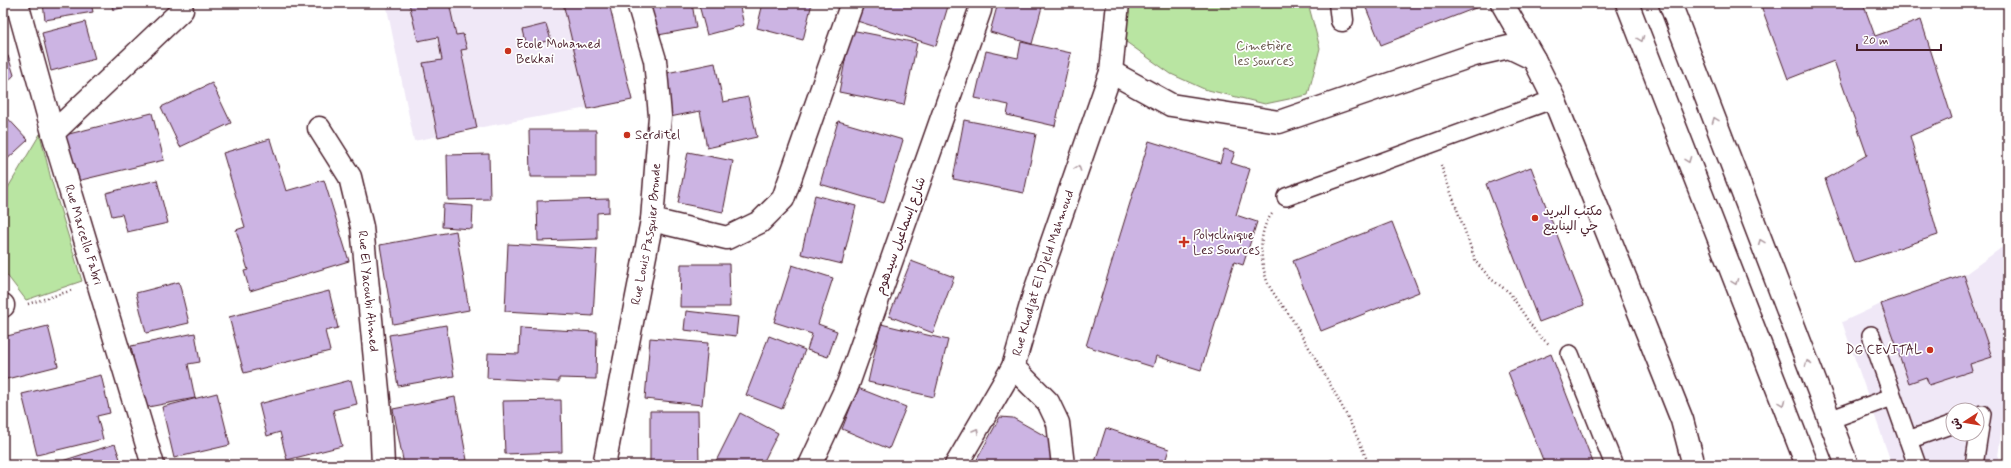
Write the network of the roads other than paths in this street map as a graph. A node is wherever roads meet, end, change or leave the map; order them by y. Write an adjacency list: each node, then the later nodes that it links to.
1 (17, 3): 14 (street, Rue Marcello Fabri)
2 (638, 3): 16 (street, Rue Louis Pasquier Bronde)
3 (852, 3): 16 (street)
4 (981, 3): 28 (street, شارع إسماعيل سيدهوم)
5 (1118, 3): 11 (street, Rue Khodjat El Djeld Mahmoud)
6 (1502, 3): 10 (street)
7 (1627, 3): 33 (street, one-way to 33)
8 (1670, 3): 21 (street, one-way to 8)
9 (182, 10): 14 (street)
10 (1534, 59): 11 (street); 12 (street)
11 (1112, 72): 19 (street, Rue Khodjat El Djeld Mahmoud, one-way to 11)
12 (1554, 99): 15 (lane); 32 (street)
13 (319, 128): 26 (street, Rue El Yacoubi Ahmed)
14 (53, 133): 25 (street, Rue Marcello Fabri)
15 (1286, 197)
16 (652, 220): 27 (street, Rue Louis Pasquier Bronde)
17 (1871, 335): 20 (lane)
18 (1570, 354): 31 (lane)
19 (1013, 367): 29 (street, Rue Khodjat El Djeld Mahmoud, one-way to 19); 30 (street)
20 (1892, 397): 21 (lane); 23 (lane)
21 (1829, 420): 34 (street)
22 (1945, 427): 23 (lane)
23 (1908, 440): 35 (lane)
24 (1978, 442): 36 (lane)
25 (154, 465)
26 (384, 465)
27 (604, 465)
28 (810, 465)
29 (956, 465)
30 (1063, 465)
31 (1614, 465)
32 (1692, 465)
33 (1806, 465)
34 (1847, 465)
35 (1916, 465)
36 (1974, 465)

